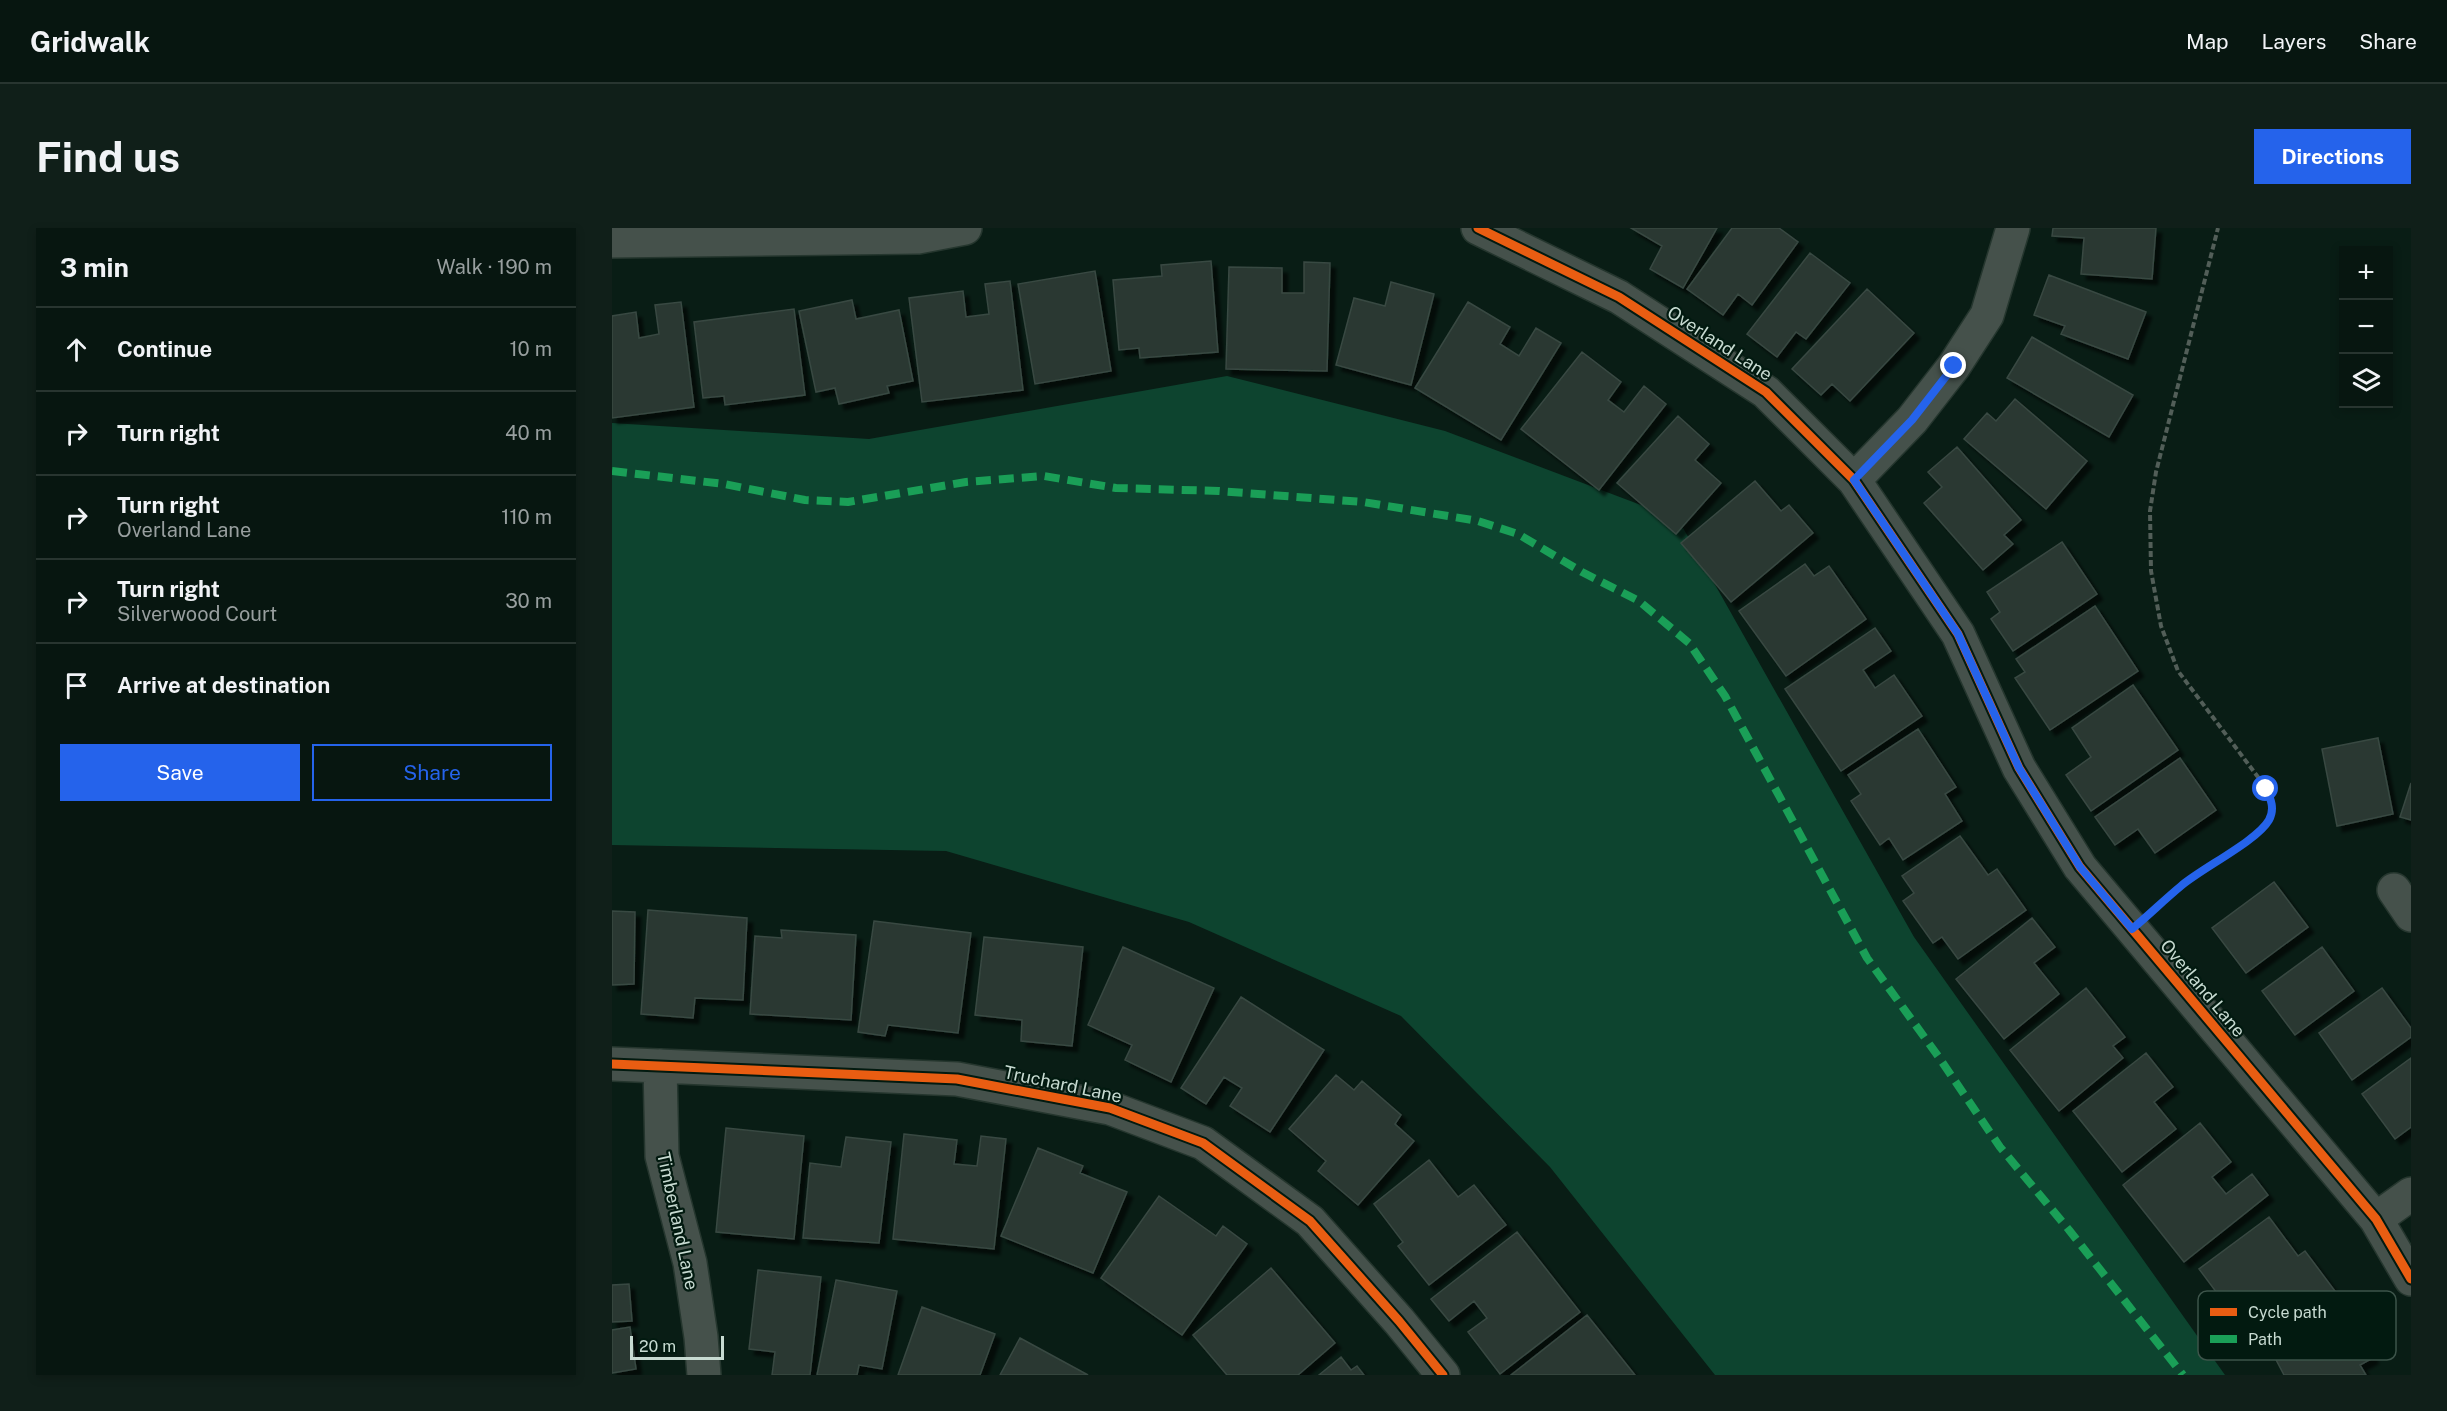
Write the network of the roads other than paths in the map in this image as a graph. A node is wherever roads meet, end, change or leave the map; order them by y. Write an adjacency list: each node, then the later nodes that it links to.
1 (965, 228): 4 (street)
2 (1478, 228): 6 (street, Overland Lane)
3 (2013, 228): 6 (street)
4 (708, 235): 5 (street)
5 (612, 241)
6 (1854, 480): 10 (street, Overland Lane)
7 (612, 1064): 8 (street, Truchard Lane)
8 (660, 1066): 12 (street, Timberland Lane); 13 (street, Truchard Lane)
9 (2411, 1194): 10 (street)
10 (2376, 1219): 11 (street, Overland Lane)
11 (2411, 1279)
12 (704, 1375)
13 (1443, 1375)

